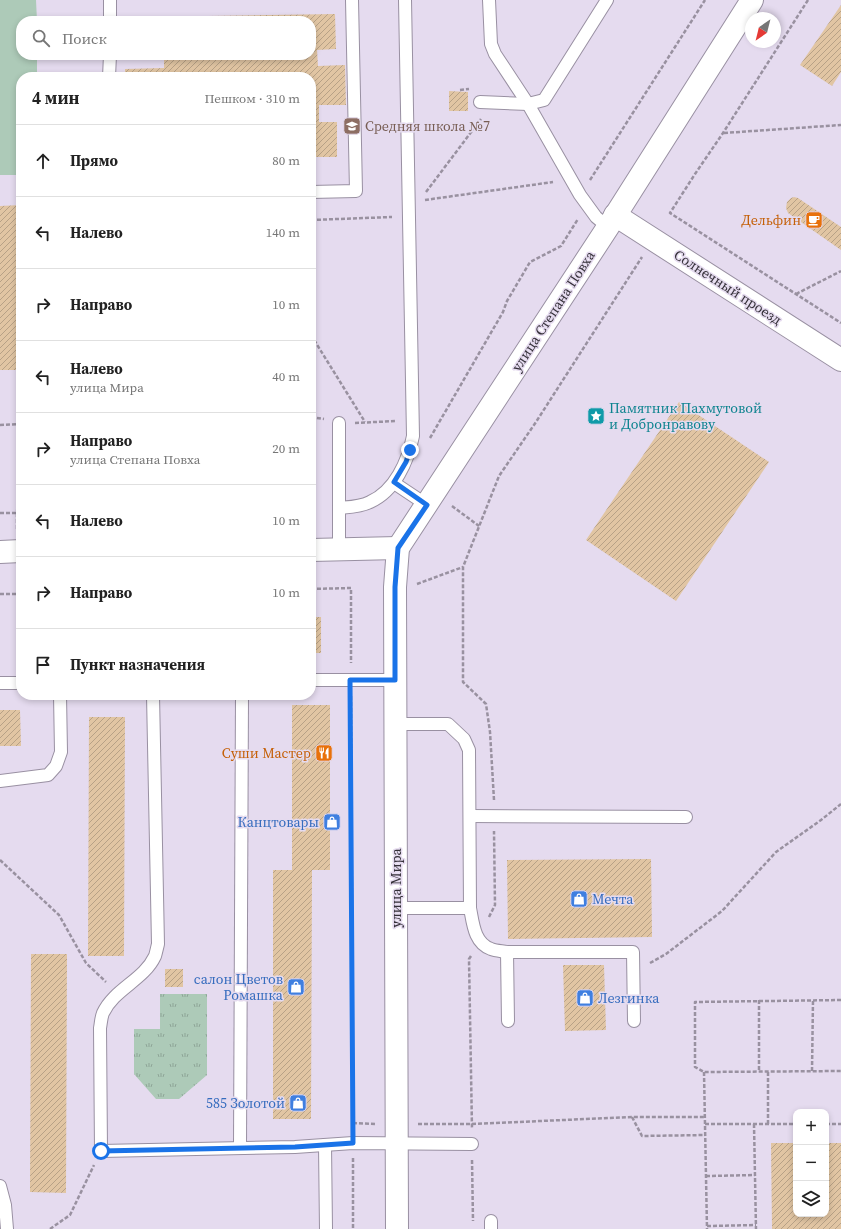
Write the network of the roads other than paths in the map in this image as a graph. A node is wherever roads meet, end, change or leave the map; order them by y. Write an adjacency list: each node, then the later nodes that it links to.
1 (110, 0): 7 (lane)
2 (352, 0): 12 (lane)
3 (405, 0): 16 (lane)
4 (489, 0): 11 (lane)
5 (607, 0): 11 (lane)
6 (752, 0): 13 (street, улица Степана Повха)
7 (110, 16)
8 (110, 60): 9 (lane)
9 (110, 72)
10 (480, 102): 11 (lane)
11 (528, 104): 13 (lane)
12 (316, 192)
13 (611, 221): 14 (street, Солнечный проезд); 17 (street, улица Степана Повха)
14 (841, 360)
15 (339, 423): 18 (lane)
16 (394, 482): 17 (lane); 18 (lane)
17 (427, 505): 19 (street, улица Степана Повха)
18 (339, 508): 20 (lane)
19 (398, 548): 20 (street); 23 (street, улица Мира)
20 (339, 549): 21 (street)
21 (316, 550)
22 (316, 680): 23 (lane)
23 (395, 680): 29 (street, улица Мира)
24 (0, 683): 25 (lane)
25 (16, 683)
26 (60, 700): 30 (lane)
27 (153, 700): 41 (lane)
28 (242, 700): 41 (lane)
29 (396, 724): 31 (lane); 33 (street, улица Мира)
30 (0, 781)
31 (470, 816): 32 (lane); 34 (lane)
32 (686, 817)
33 (396, 908): 34 (lane); 39 (street, улица Мира)
34 (470, 908): 35 (lane)
35 (507, 952): 36 (lane); 37 (lane)
36 (508, 1021)
37 (634, 1021)
38 (325, 1144): 39 (lane); 41 (lane); 44 (lane)
39 (396, 1144): 40 (lane); 45 (street, улица Мира)
40 (472, 1144)
41 (240, 1148)
42 (0, 1186): 43 (lane)
43 (7, 1229)
44 (326, 1229)
45 (397, 1229)

